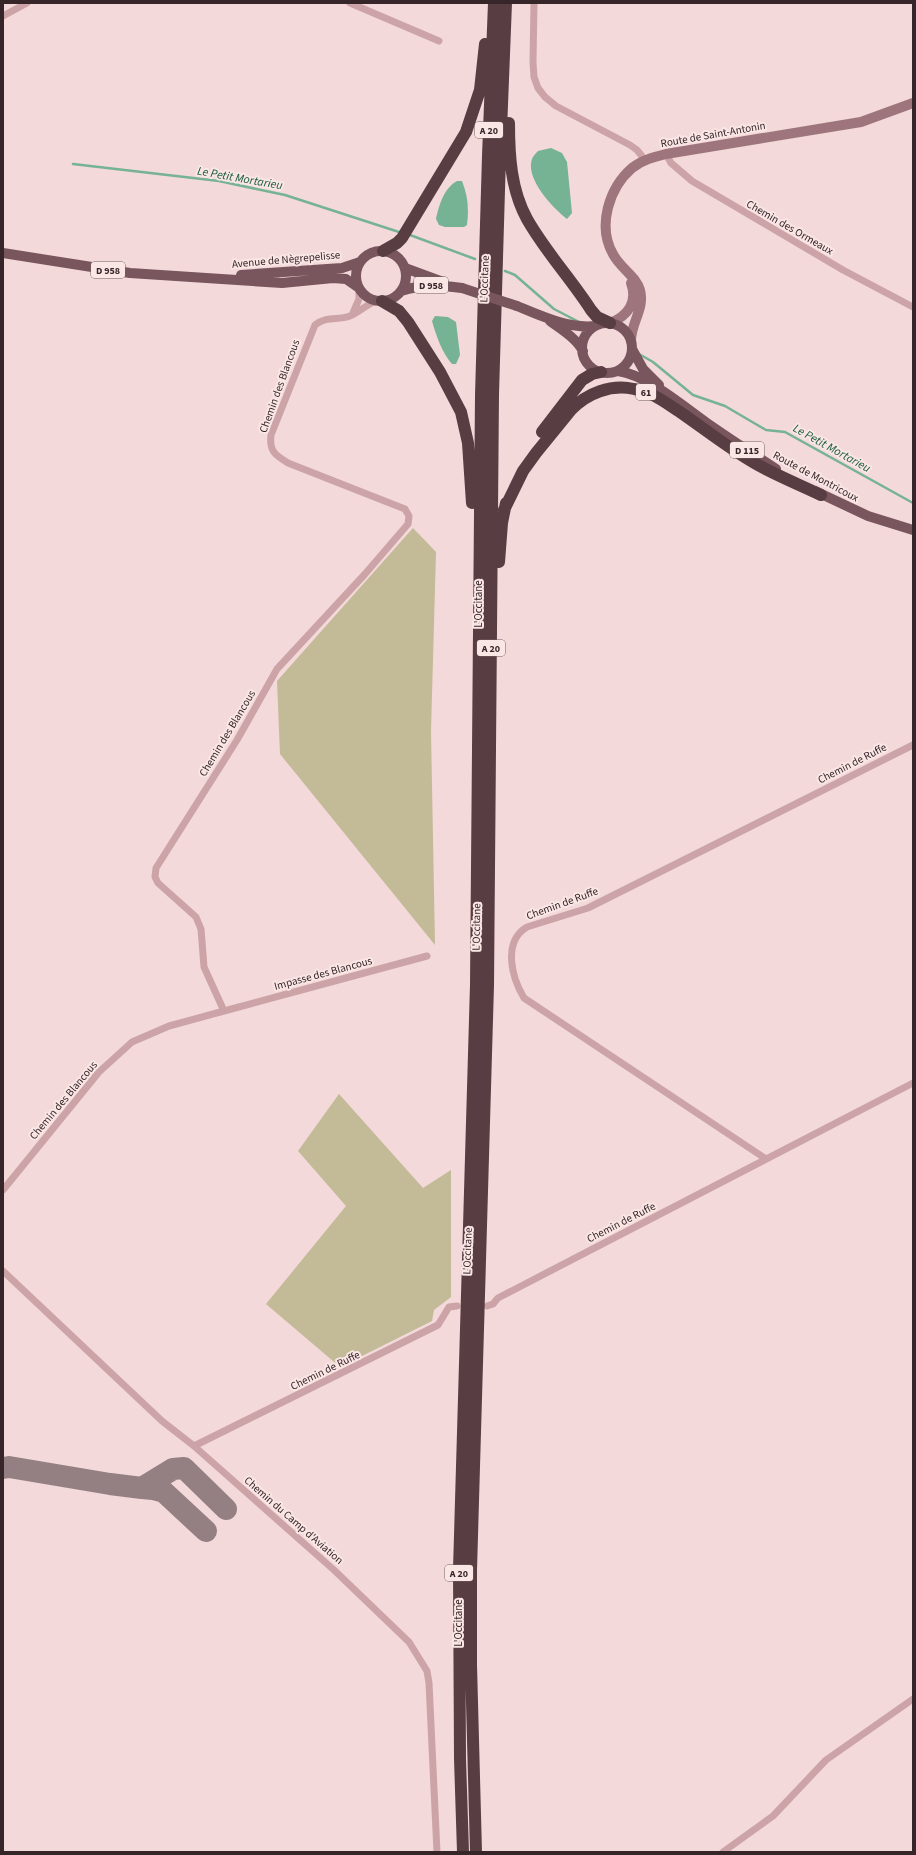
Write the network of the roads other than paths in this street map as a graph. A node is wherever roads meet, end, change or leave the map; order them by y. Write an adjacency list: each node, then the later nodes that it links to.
1 (27, 3): 7 (street)
2 (350, 3): 8 (street)
3 (488, 3): 12 (highway)
4 (494, 3): 35 (highway, L'Occitane / A 20)
5 (507, 3): 25 (highway); 36 (highway, L'Occitane / A 20)
6 (534, 3): 11 (street)
7 (3, 16)
8 (439, 41)
9 (913, 103): 10 (main road, Route de Saint-Antonin)
10 (666, 154): 11 (main road, Route de Saint-Antonin); 22 (street, Chemin des Ormeaux)
11 (644, 160): 16 (main road, Route de Saint-Antonin)
12 (384, 251): 14 (main road); 15 (main road)
13 (3, 253): 17 (main road, Avenue de Nègrepelisse / D 958)
14 (360, 262): 17 (main road, Avenue de Nègrepelisse / D 958); 18 (main road)
15 (405, 268): 19 (main road, D 958); 20 (main road)
16 (626, 272): 25 (main road, Route de Saint-Antonin); 27 (main road, Route de Saint-Antonin)
17 (213, 278): 18 (main road, Avenue de Nègrepelisse / D 958)
18 (359, 288): 21 (main road); 23 (street)
19 (462, 288): 20 (main road, D 958); 24 (main road, D 958, bridge)
20 (401, 291): 21 (main road)
21 (380, 301): 23 (street, Chemin des Blancous); 35 (highway)
22 (913, 307)
23 (350, 316): 39 (street, Chemin des Blancous)
24 (545, 317): 26 (main road, D 958); 28 (main road, D 958)
25 (610, 323): 26 (main road); 27 (main road)
26 (595, 326): 28 (main road)
27 (632, 345): 29 (main road); 31 (main road, Route de Montricoux / D 115)
28 (582, 351): 30 (main road)
29 (618, 371): 30 (main road); 31 (main road, Route de Montricoux / D 115)
30 (601, 372): 33 (highway, 61)
31 (676, 400): 32 (main road, Route de Montricoux / D 115)
32 (821, 495): 33 (highway, 61); 34 (main road, Route de Montricoux / D 115)
33 (504, 510): 36 (highway, 61)
34 (913, 530)
35 (478, 656): 49 (highway, L'Occitane / A 20)
36 (491, 684): 50 (highway, L'Occitane / A 20)
37 (913, 745): 41 (street, Chemin de Ruffe)
38 (428, 956): 39 (street, Impasse des Blancous)
39 (224, 1011): 42 (street, Chemin des Blancous)
40 (913, 1083): 41 (street, Chemin de Ruffe)
41 (766, 1159): 45 (street, Chemin de Ruffe)
42 (3, 1190)
43 (3, 1271): 46 (street, Chemin du Camp d'Aviation)
44 (457, 1306): 46 (street, Chemin de Ruffe)
45 (487, 1306)
46 (194, 1446): 48 (street, Chemin du Camp d'Aviation)
47 (913, 1699): 51 (street)
48 (438, 1852)
49 (464, 1852)
50 (476, 1852)
51 (723, 1852)

